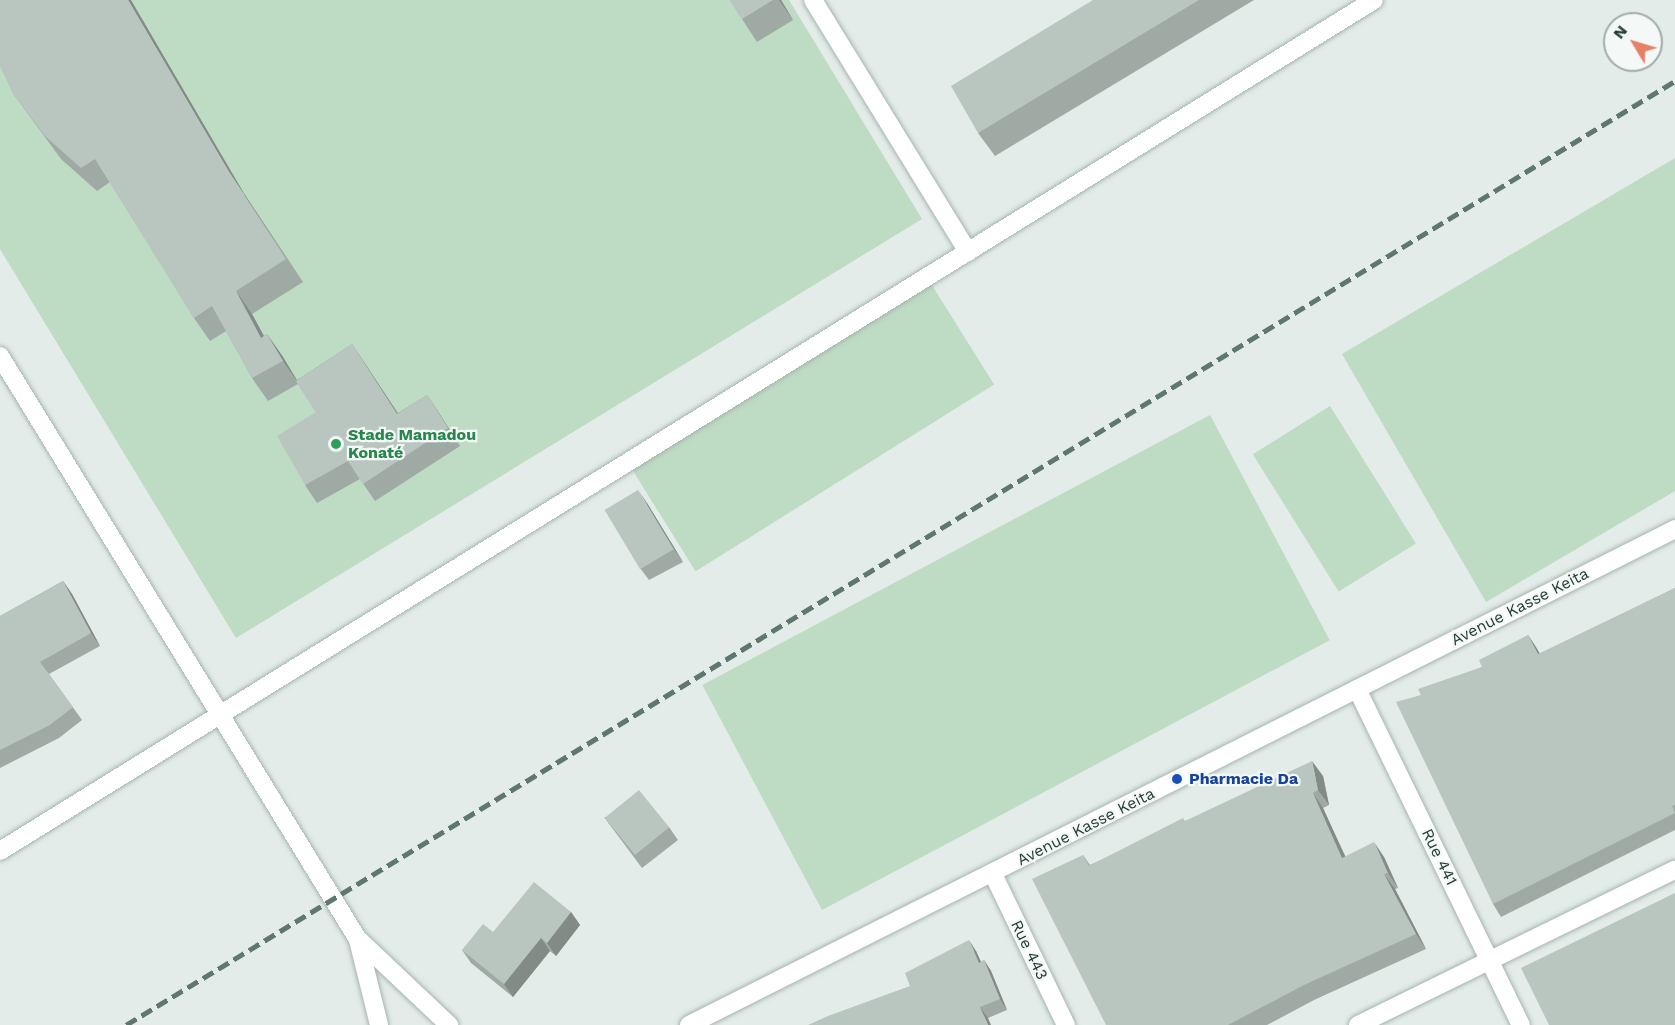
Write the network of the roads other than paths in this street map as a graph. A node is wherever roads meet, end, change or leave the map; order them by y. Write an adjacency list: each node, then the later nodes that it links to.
1 (813, 0): 3 (street)
2 (1374, 0): 3 (street)
3 (968, 252): 7 (street)
4 (1, 358): 7 (street)
5 (1675, 529): 6 (street, Avenue Kasse Keita)
6 (1357, 689): 10 (street, Avenue Kasse Keita); 12 (street, Rue 441)
7 (220, 714): 8 (street); 11 (street)
8 (0, 851)
9 (1675, 870): 12 (street)
10 (993, 874): 15 (street, Avenue Kasse Keita); 16 (street, Rue 443)
11 (357, 938): 13 (street); 14 (street)
12 (1490, 960): 17 (street); 18 (street, Rue 441)
13 (379, 1025)
14 (449, 1025)
15 (689, 1025)
16 (1066, 1025)
17 (1358, 1025)
18 (1521, 1025)

